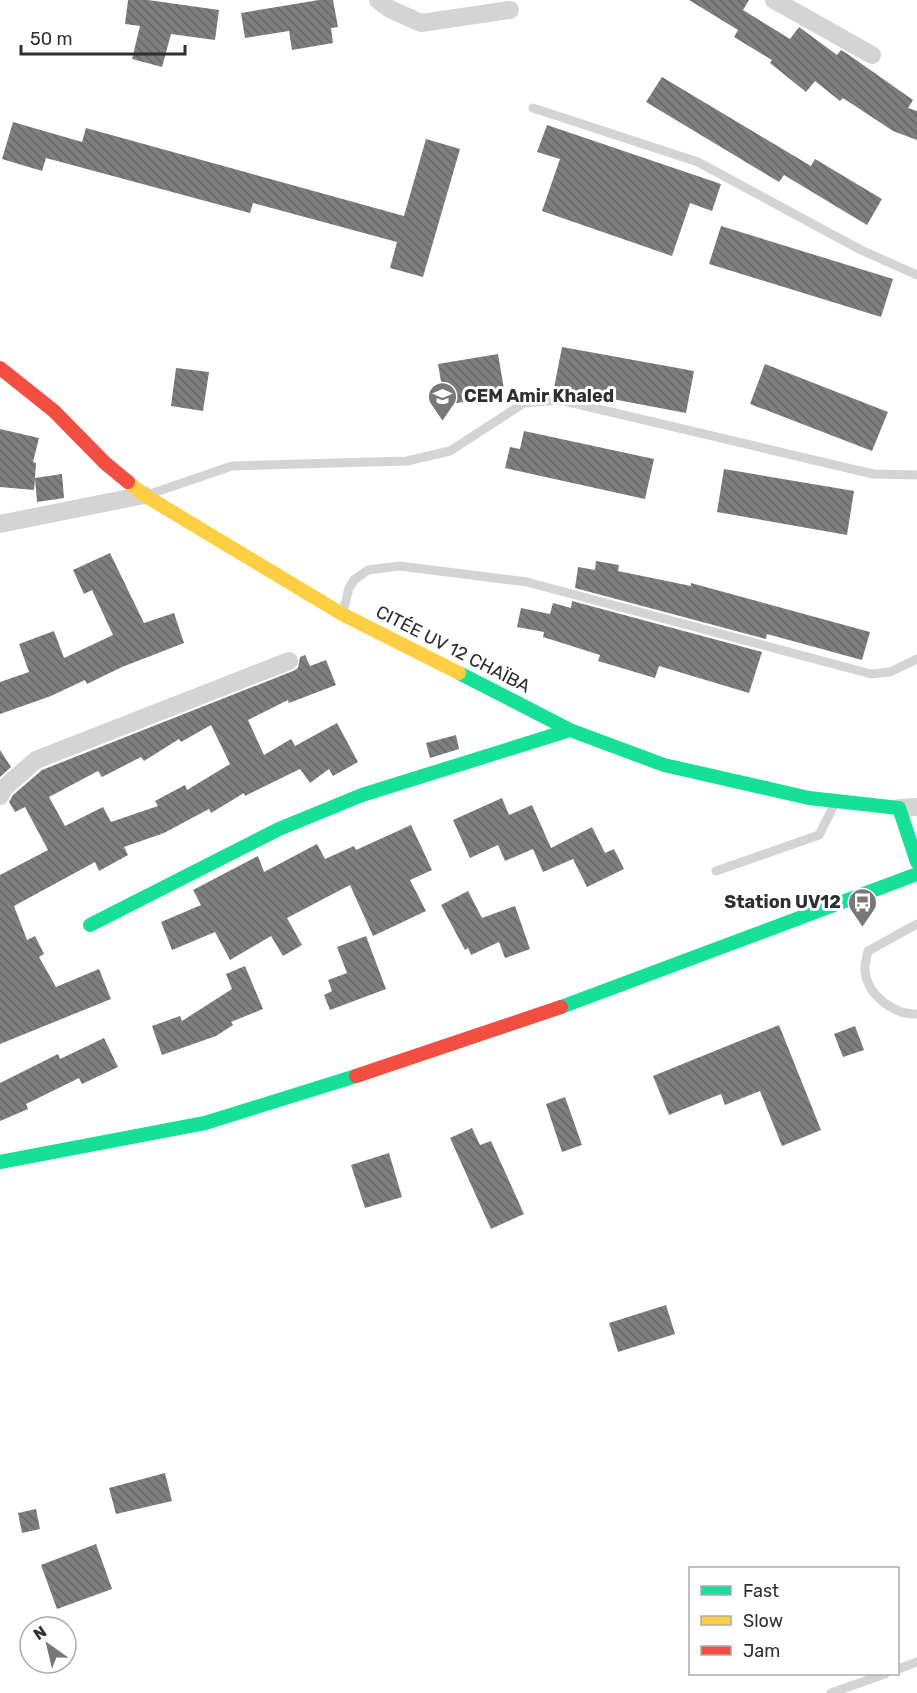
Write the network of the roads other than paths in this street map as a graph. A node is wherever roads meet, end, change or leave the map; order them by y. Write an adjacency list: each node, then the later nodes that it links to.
1 (378, 0): 3 (street)
2 (774, 0): 4 (street)
3 (510, 10)
4 (872, 55)
5 (533, 108): 6 (lane)
6 (917, 275)
7 (3, 374): 9 (street, CITÉE UV 12 CHAÏBA)
8 (917, 476): 9 (lane)
9 (144, 495): 10 (street); 11 (street, CITÉE UV 12 CHAÏBA)
10 (0, 524)
11 (342, 614): 12 (lane); 14 (street, CITÉE UV 12 CHAÏBA)
12 (917, 659)
13 (289, 661): 15 (street)
14 (570, 730): 16 (street, CITÉE UV 12 CHAÏBA); 22 (street)
15 (0, 796)
16 (836, 801): 17 (street, CITÉE UV 12 CHAÏBA); 19 (lane)
17 (908, 808): 18 (street, CITÉE UV 12 CHAÏBA)
18 (917, 862)
19 (716, 871)
20 (917, 874): 24 (street)
21 (917, 924): 23 (lane)
22 (90, 925)
23 (917, 1014)
24 (0, 1162)
25 (917, 1662): 26 (lane)
26 (899, 1668)
27 (882, 1675): 28 (lane)
28 (831, 1693)

